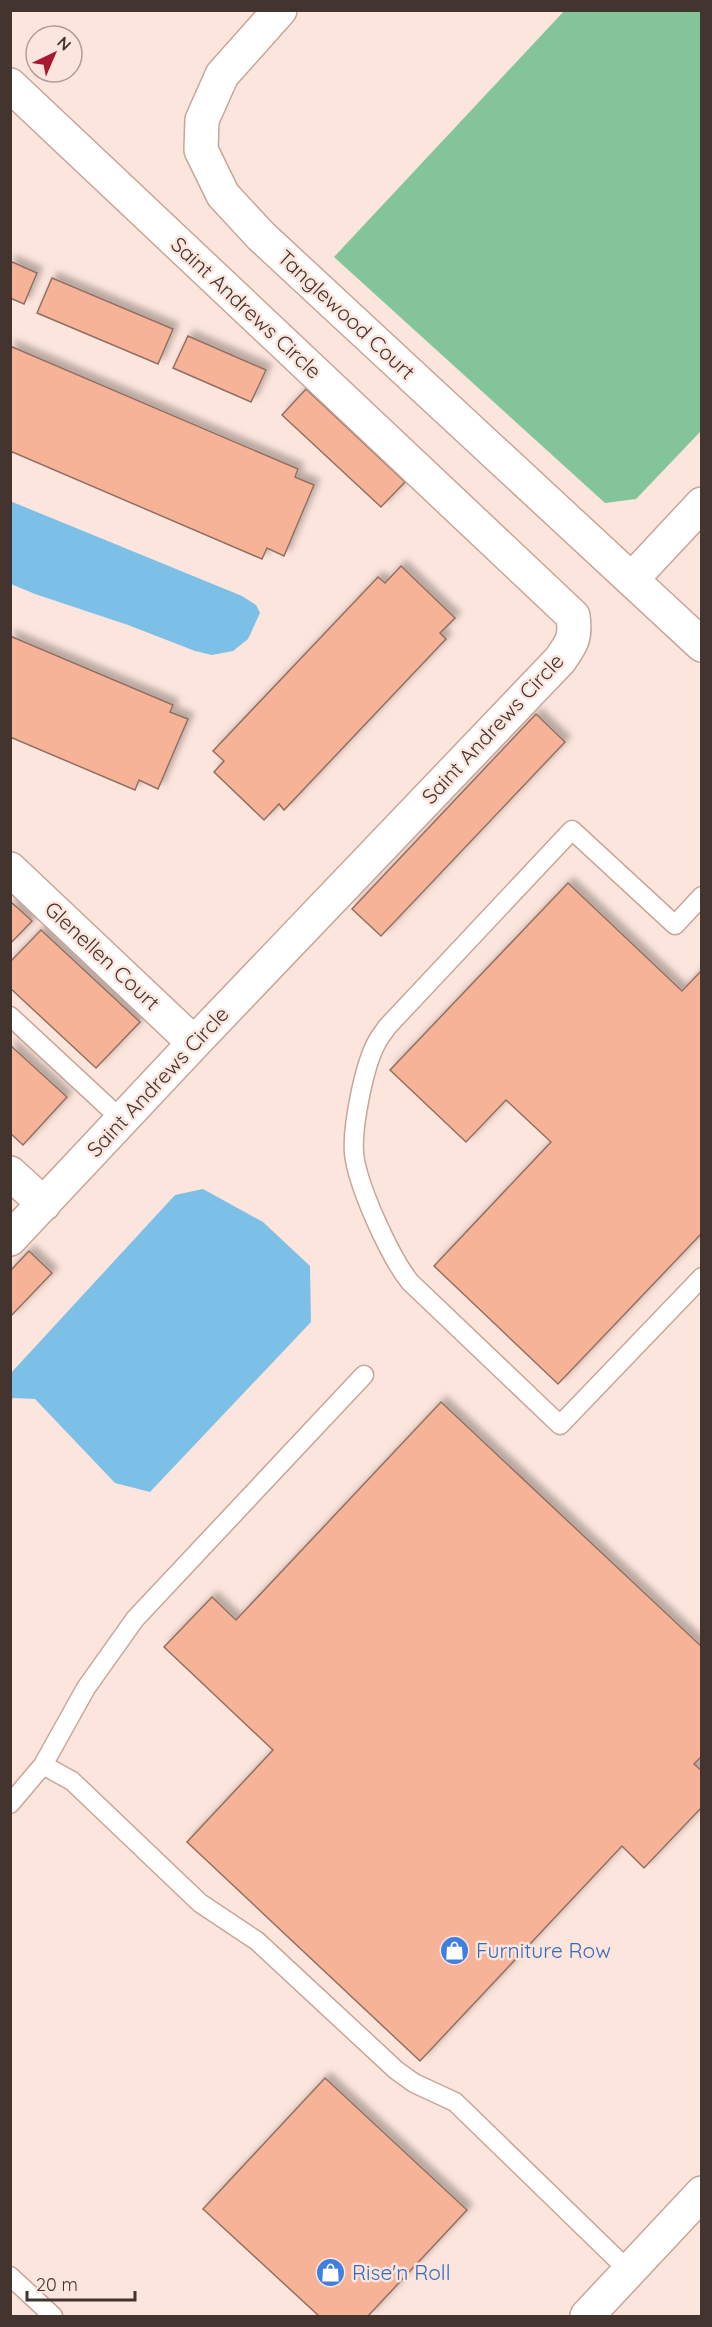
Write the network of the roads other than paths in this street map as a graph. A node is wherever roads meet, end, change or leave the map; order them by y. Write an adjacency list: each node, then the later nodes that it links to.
1 (280, 10): 4 (street, Tanglewood Court)
2 (10, 85): 9 (street, Saint Andrews Circle)
3 (702, 504): 4 (street)
4 (632, 579): 5 (street, Tanglewood Court)
5 (702, 645)
6 (10, 868): 9 (street, Glenellen Court)
7 (702, 896): 14 (lane)
8 (10, 1016): 10 (lane)
9 (194, 1043): 10 (street, Saint Andrews Circle)
10 (123, 1120): 12 (street, Saint Andrews Circle)
11 (10, 1173): 12 (street)
12 (44, 1204): 13 (street, Saint Andrews Circle)
13 (10, 1239)
14 (702, 1277)
15 (364, 1375): 16 (lane)
16 (43, 1764): 17 (lane); 19 (lane)
17 (10, 1804)
18 (702, 2193): 19 (street)
19 (629, 2271): 22 (street)
20 (10, 2276): 21 (lane)
21 (53, 2316)
22 (586, 2316)

